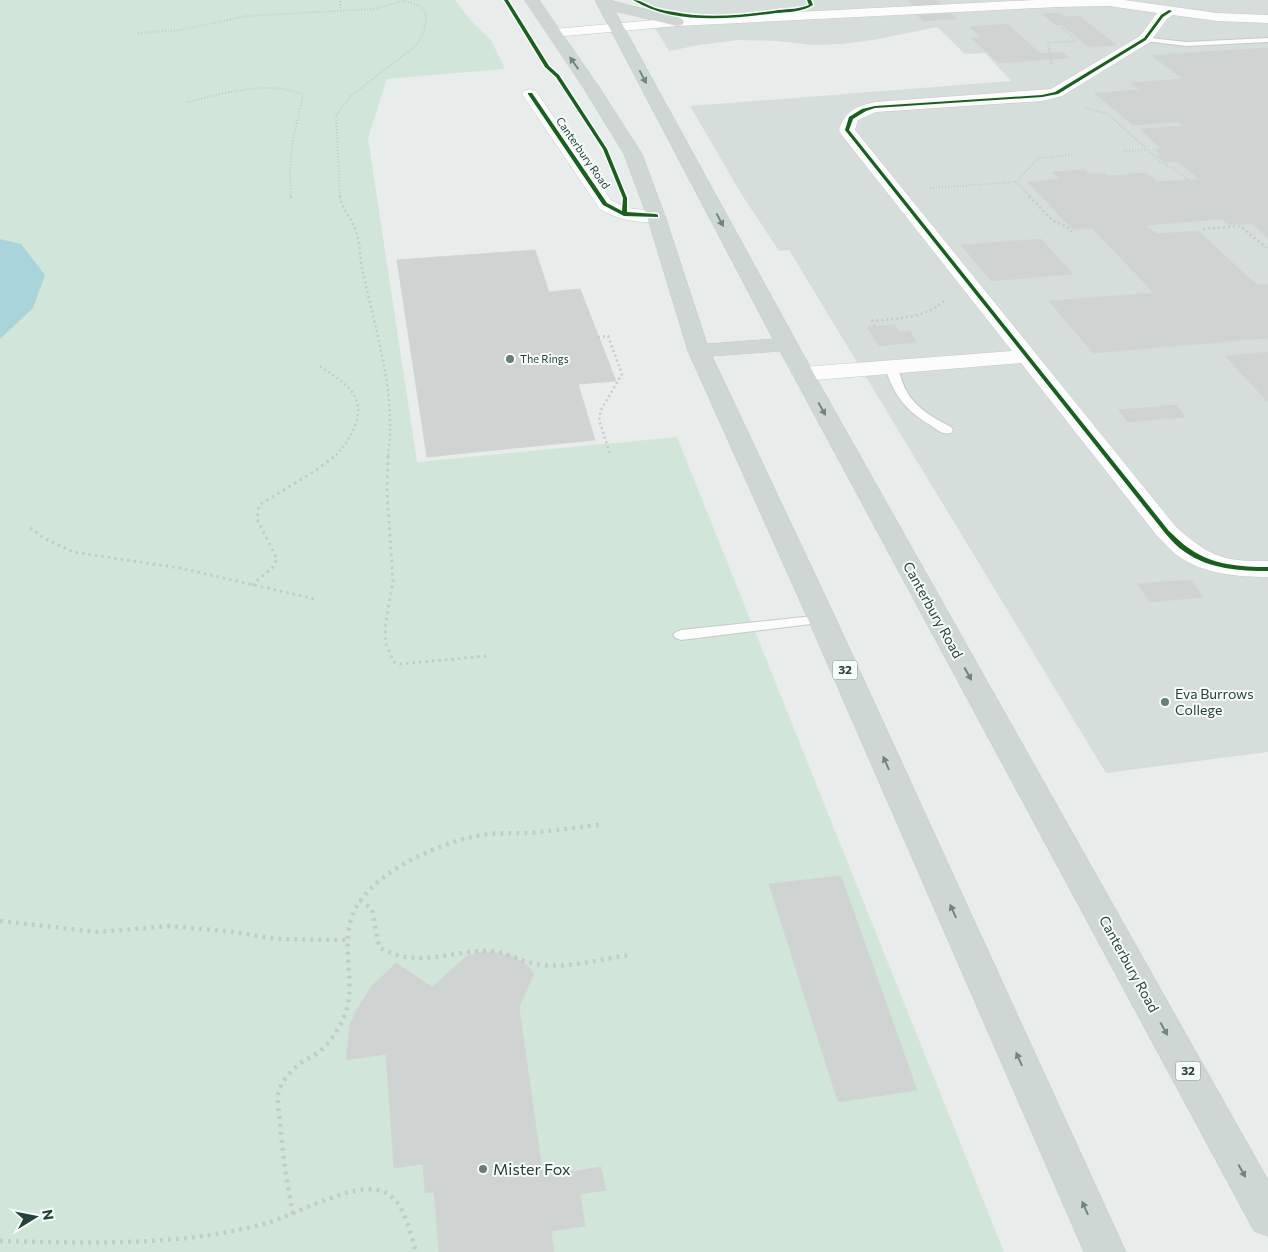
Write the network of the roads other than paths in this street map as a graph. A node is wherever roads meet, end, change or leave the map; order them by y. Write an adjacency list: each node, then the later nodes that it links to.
1 (532, 0): 7 (main road, 32)
2 (603, 2): 5 (main road); 6 (main road, Canterbury Road / 32)
3 (1166, 14): 4 (street); 5 (street); 6 (street); 8 (street)
4 (1268, 20)
5 (677, 22): 6 (street)
6 (618, 30): 7 (street); 12 (main road, Canterbury Road / 32, one-way to 12)
7 (556, 36): 11 (main road, 32, one-way to 7)
8 (1145, 39): 9 (lane); 14 (street)
9 (1268, 40)
10 (530, 94): 11 (street, Canterbury Road)
11 (656, 216): 13 (main road, 32)
12 (788, 344): 13 (main road); 16 (main road, Canterbury Road / 32)
13 (699, 351): 19 (main road, 32)
14 (1026, 356): 15 (street); 18 (street)
15 (891, 367): 16 (street); 17 (lane)
16 (803, 374): 21 (main road, Canterbury Road / 32, one-way to 21)
17 (947, 430)
18 (1268, 569)
19 (822, 619): 20 (lane); 22 (main road, 32, one-way to 19)
20 (681, 635)
21 (1268, 1218)
22 (1105, 1252)

